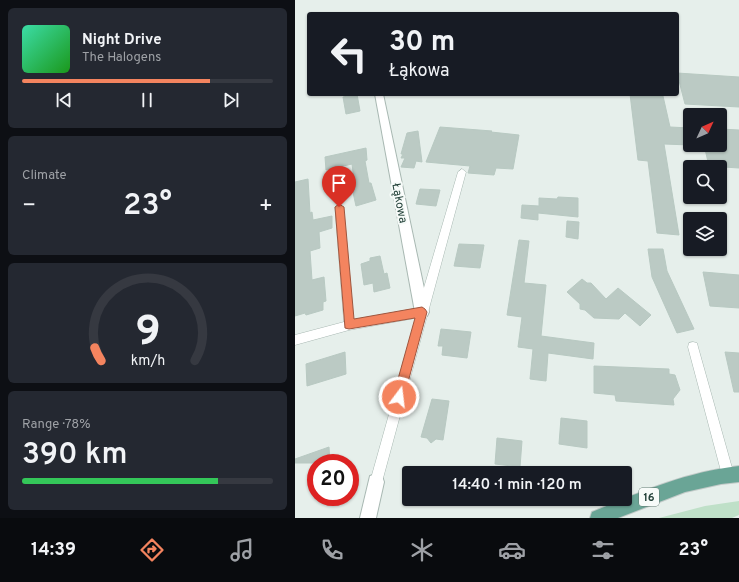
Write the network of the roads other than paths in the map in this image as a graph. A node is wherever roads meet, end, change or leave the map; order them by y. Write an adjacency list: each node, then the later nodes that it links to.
1 (379, 96): 4 (street, Łąkowa)
2 (462, 172): 4 (lane, Łąkowa)
3 (339, 207): 5 (lane)
4 (422, 312): 5 (lane); 9 (lane, Łąkowa)
5 (349, 324): 6 (lane)
6 (295, 340)
7 (693, 347): 8 (lane)
8 (734, 474): 11 (main road, 16)
9 (376, 482): 10 (street, Łąkowa)
10 (367, 518)
11 (598, 518)

